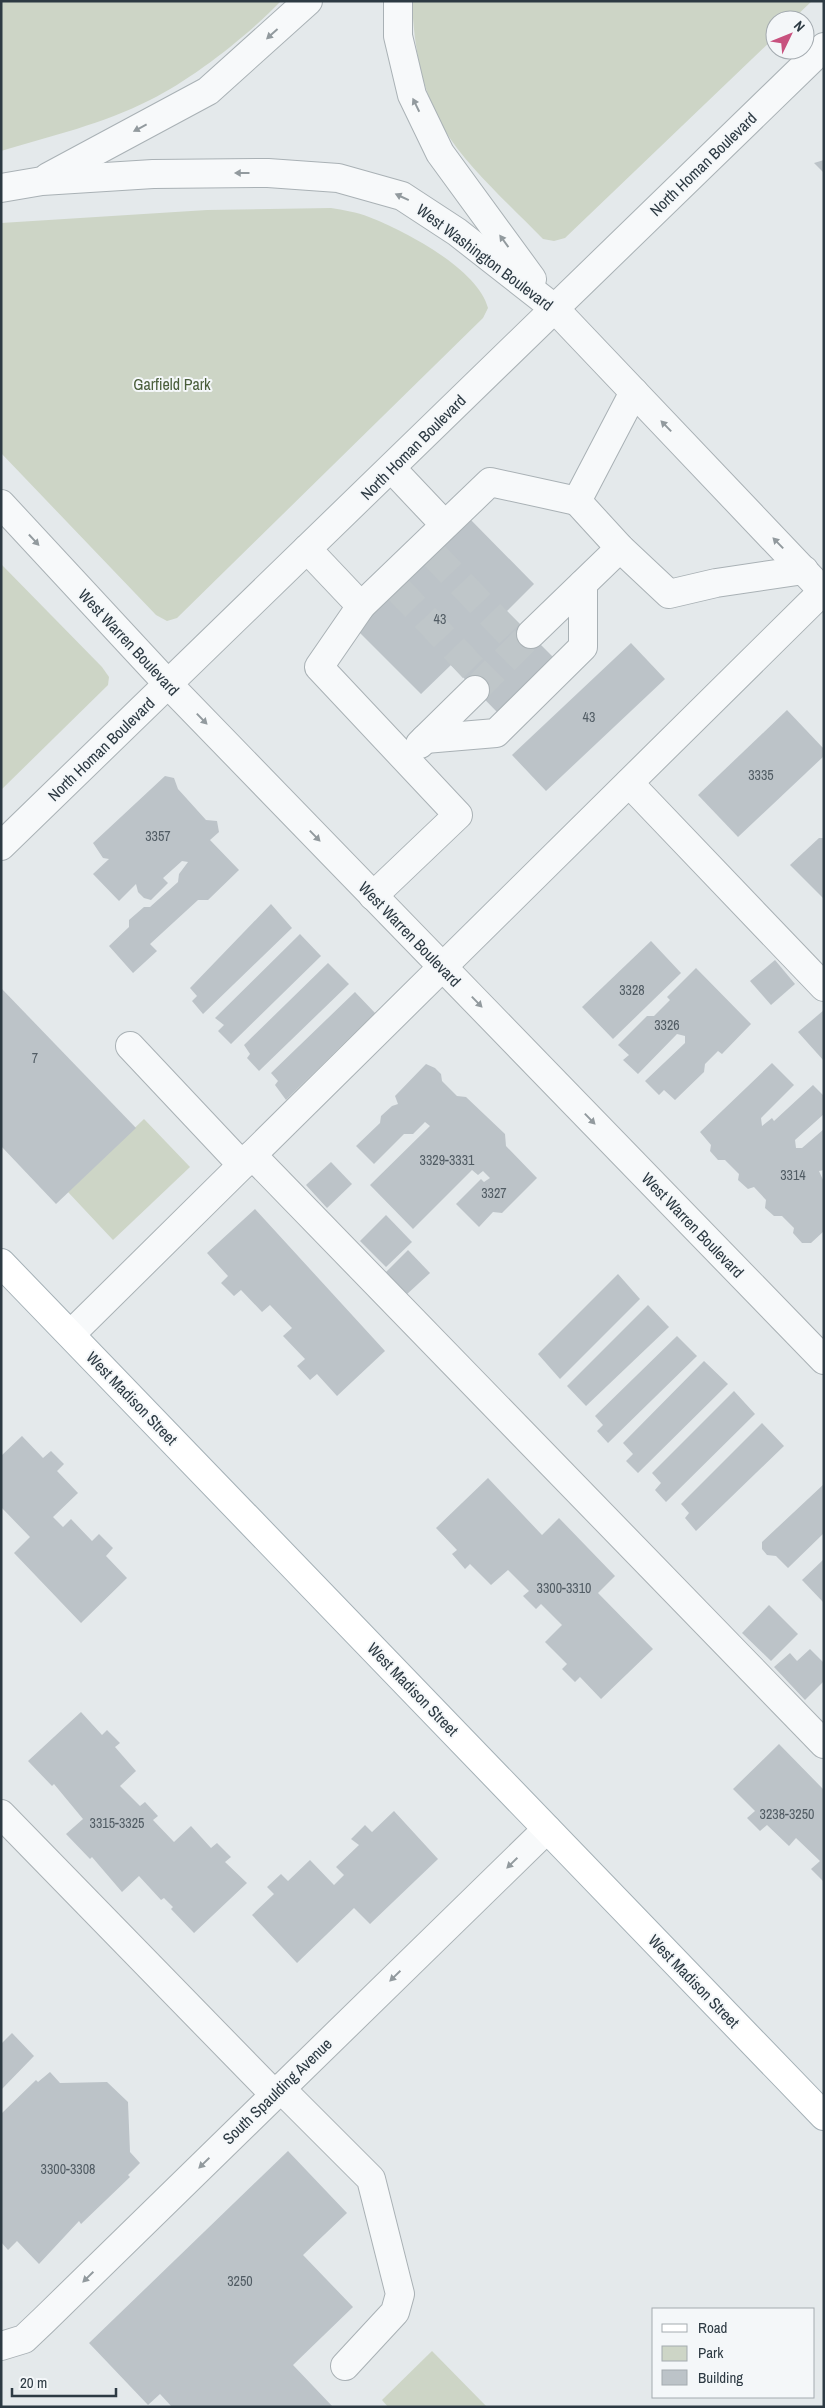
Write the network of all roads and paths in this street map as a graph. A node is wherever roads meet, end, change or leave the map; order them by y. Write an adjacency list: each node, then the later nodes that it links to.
1 (308, 1): 4 (street, one-way to 4)
2 (398, 1): 6 (street, one-way to 2)
3 (824, 47): 6 (street, North Homan Boulevard)
4 (42, 181): 5 (street, West Washington Boulevard); 6 (street, West Washington Boulevard, one-way to 4)
5 (1, 188)
6 (554, 308): 7 (street, West Washington Boulevard); 8 (street, North Homan Boulevard)
7 (634, 392): 9 (street); 14 (street, West Washington Boulevard, one-way to 7)
8 (392, 469): 11 (street); 13 (street, North Homan Boulevard)
9 (577, 501): 11 (street); 12 (street)
10 (1, 504): 19 (street, West Warren Boulevard, one-way to 19)
11 (444, 524): 17 (street)
12 (620, 548): 14 (street); 15 (street)
13 (307, 549): 17 (street); 19 (street, North Homan Boulevard)
14 (804, 570): 16 (street, West Washington Boulevard)
15 (583, 584): 18 (street); 21 (street)
16 (824, 591): 23 (street)
17 (361, 606): 22 (street)
18 (531, 634)
19 (168, 684): 24 (street, North Homan Boulevard); 25 (street, West Warren Boulevard, one-way to 25)
20 (475, 690): 21 (street)
21 (426, 739): 22 (street)
22 (404, 760): 25 (street)
23 (629, 783): 26 (street); 27 (street)
24 (1, 846)
25 (373, 896): 26 (street, West Warren Boulevard)
26 (443, 967): 29 (street); 32 (street, West Warren Boulevard, one-way to 32)
27 (824, 987)
28 (130, 1046): 29 (street)
29 (247, 1160): 31 (street); 33 (street)
30 (1, 1263): 31 (main road, West Madison Street)
31 (71, 1334): 35 (main road, West Madison Street)
32 (824, 1360)
33 (824, 1744)
34 (1, 1814): 36 (street)
35 (547, 1829): 36 (street, South Spaulding Avenue, one-way to 36); 37 (main road, West Madison Street)
36 (277, 2091): 38 (street, South Spaulding Avenue, one-way to 38); 39 (street)
37 (824, 2116)
38 (2, 2346)
39 (345, 2366)

